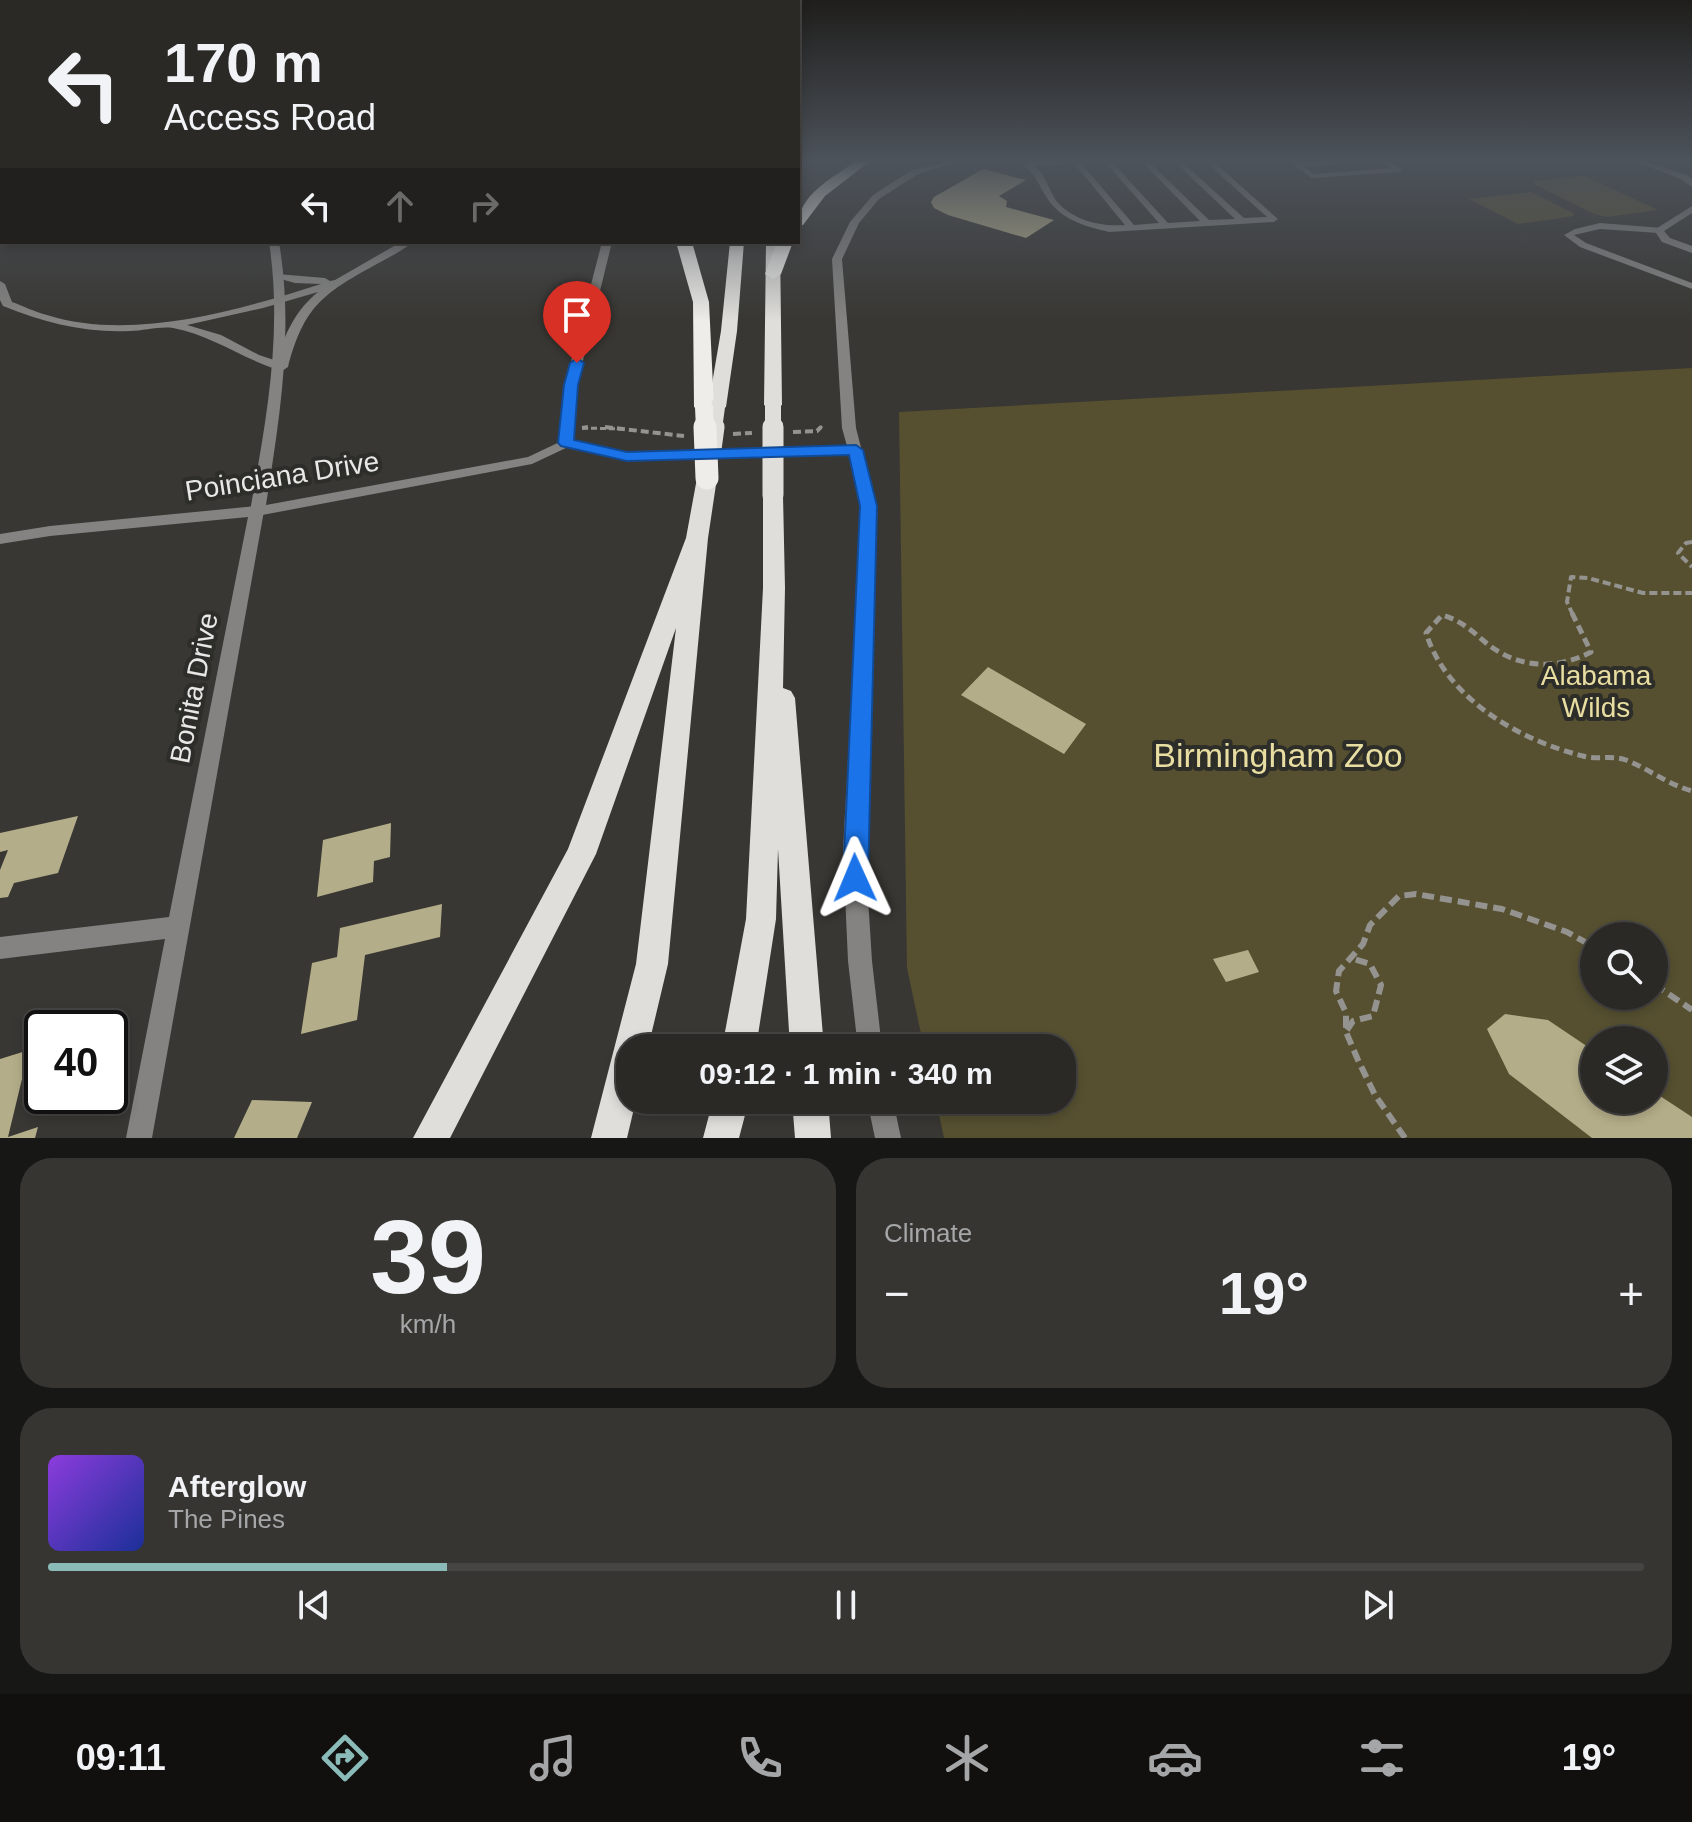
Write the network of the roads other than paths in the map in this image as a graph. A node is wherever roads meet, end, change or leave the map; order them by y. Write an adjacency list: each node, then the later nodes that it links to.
1 (861, 215): 32 (street)
2 (1069, 215): 12 (lane)
3 (1121, 215): 12 (lane)
4 (1156, 215): 11 (lane)
5 (1199, 215): 10 (lane)
6 (1236, 215): 9 (lane)
7 (1270, 215): 9 (lane)
8 (1682, 215): 13 (street)
9 (1242, 221): 10 (lane)
10 (1207, 223): 11 (lane)
11 (1166, 226): 12 (lane)
12 (1132, 228)
13 (1659, 230): 21 (street); 26 (lane)
14 (274, 244): 23 (street)
15 (405, 244): 24 (street)
16 (606, 244): 31 (street)
17 (685, 244): 30 (highway)
18 (737, 244): 30 (highway)
19 (773, 244): 22 (highway)
20 (784, 244): 22 (highway)
21 (1692, 250)
22 (773, 274): 37 (highway, bridge)
23 (281, 276): 24 (street); 27 (street)
24 (339, 282): 27 (street); 29 (street)
25 (0, 284): 28 (street)
26 (1692, 286)
27 (281, 301): 28 (street); 29 (street)
28 (169, 324): 29 (street)
29 (282, 367): 34 (street, Bonita Drive)
30 (711, 407): 33 (highway, bridge)
31 (567, 436): 32 (street); 34 (street, Poinciana Drive)
32 (856, 450): 43 (street)
33 (705, 487): 35 (highway)
34 (257, 511): 36 (street, Poinciana Drive); 38 (street, Bonita Drive)
35 (697, 538): 40 (highway); 49 (highway)
36 (0, 539)
37 (774, 588): 41 (highway); 42 (highway)
38 (176, 927): 39 (street); 48 (street, Bonita Drive)
39 (0, 948)
40 (635, 1034)
41 (741, 1034)
42 (806, 1034)
43 (868, 1034)
44 (616, 1110): 50 (highway)
45 (727, 1114): 51 (highway)
46 (811, 1114): 52 (highway)
47 (883, 1114): 53 (street)
48 (139, 1138)
49 (431, 1138)
50 (609, 1138)
51 (721, 1138)
52 (813, 1138)
53 (888, 1138)

